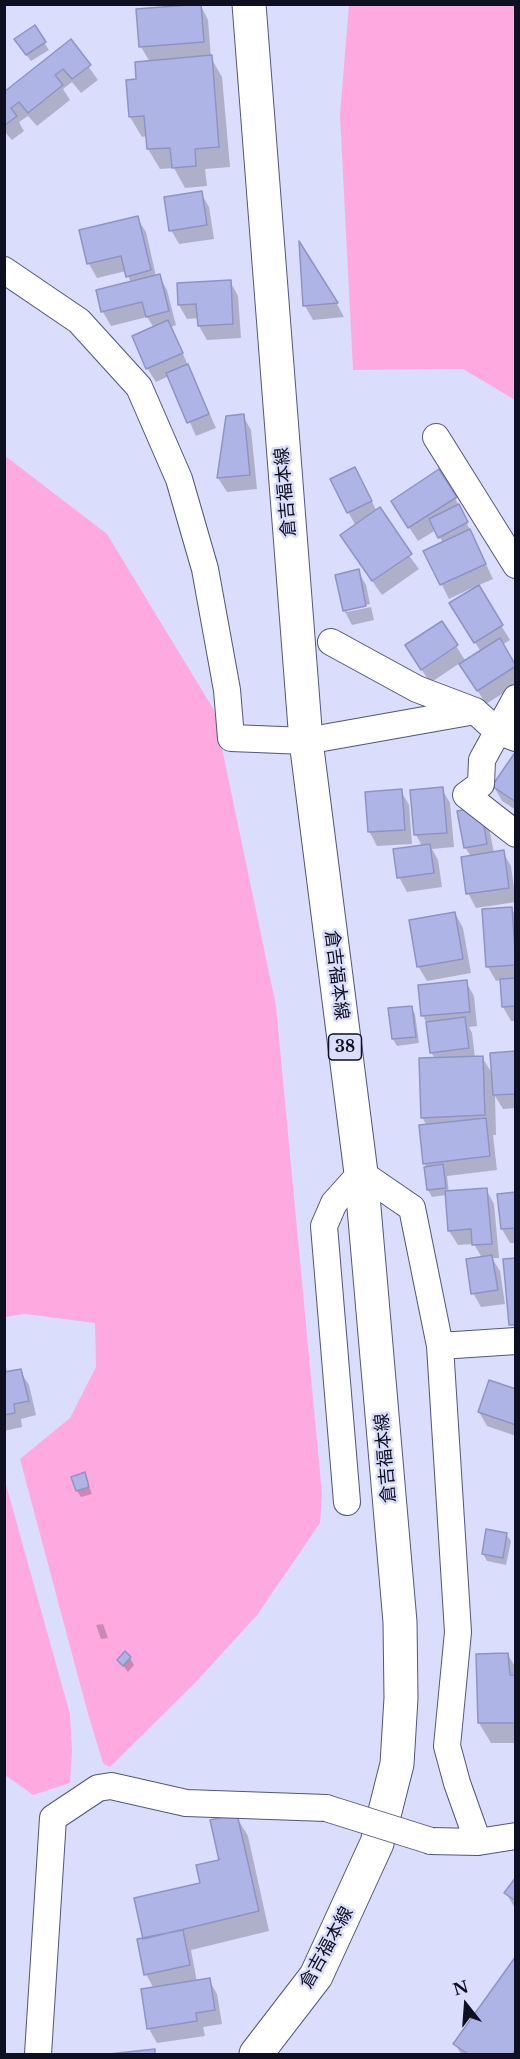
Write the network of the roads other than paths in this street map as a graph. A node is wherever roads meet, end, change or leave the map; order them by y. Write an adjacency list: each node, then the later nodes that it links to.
1 (249, 4): 9 (main road, 倉吉福本線 / 38)
2 (4, 270): 9 (street)
3 (436, 437): 4 (street)
4 (516, 565)
5 (331, 642): 7 (street)
6 (516, 698): 8 (street)
7 (475, 711): 8 (street); 9 (street)
8 (506, 734): 10 (street)
9 (306, 741): 11 (main road, 倉吉福本線 / 38)
10 (516, 834)
11 (361, 1173): 13 (street); 14 (street); 18 (main road, 倉吉福本線 / 38)
12 (516, 1341): 13 (street)
13 (440, 1346): 16 (street)
14 (347, 1502)
15 (516, 1836): 16 (street)
16 (478, 1842): 17 (street, bridge)
17 (38, 2055)
18 (256, 2055)

